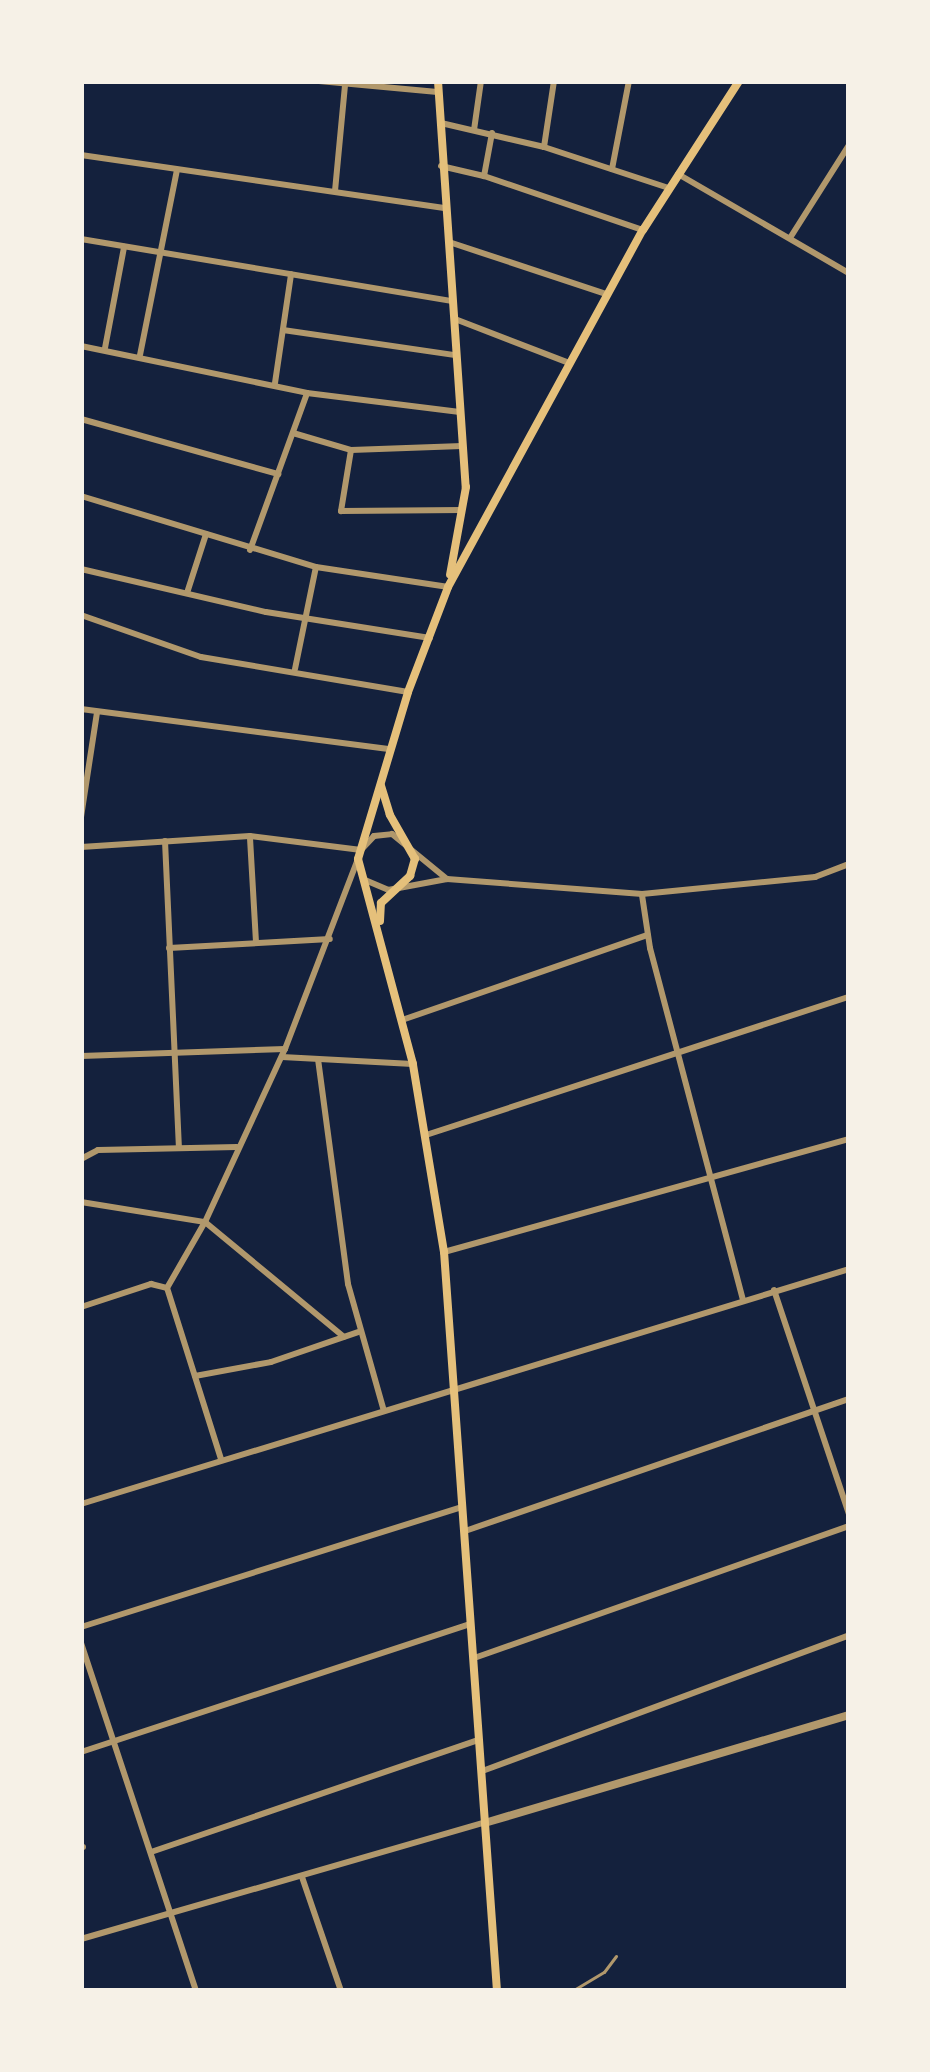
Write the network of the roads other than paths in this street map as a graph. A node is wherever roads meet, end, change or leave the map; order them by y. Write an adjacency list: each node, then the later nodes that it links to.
1 (320, 81): 6 (street)
2 (482, 81): 9 (street)
3 (554, 81): 12 (street)
4 (629, 81): 15 (street)
5 (739, 81): 17 (main road)
6 (345, 82): 7 (street); 20 (street)
7 (438, 87): 8 (main road)
8 (438, 122): 9 (street); 14 (main road)
9 (474, 130): 10 (street)
10 (492, 133): 12 (street); 18 (street)
11 (849, 145): 24 (street)
12 (544, 147): 15 (street)
13 (81, 155): 16 (street)
14 (441, 166): 18 (street); 21 (main road)
15 (612, 169): 19 (street)
16 (177, 170): 20 (street); 27 (street)
17 (678, 174): 19 (main road); 24 (street)
18 (484, 176): 22 (street)
19 (669, 188): 22 (main road)
20 (334, 193): 21 (street)
21 (444, 208): 25 (main road)
22 (643, 230): 30 (main road)
23 (81, 239): 26 (street)
24 (789, 240): 28 (street)
25 (446, 241): 30 (street); 31 (main road)
26 (124, 247): 27 (street); 35 (street)
27 (158, 252): 29 (street); 36 (street)
28 (849, 273)
29 (291, 274): 31 (street); 33 (street)
30 (606, 294): 38 (main road)
31 (451, 301): 32 (main road)
32 (452, 317): 37 (main road); 38 (street)
33 (283, 330): 37 (street); 39 (street)
34 (81, 346): 35 (street)
35 (105, 348): 36 (street)
36 (140, 355): 39 (street)
37 (455, 355): 41 (main road)
38 (569, 363): 53 (main road)
39 (275, 383): 40 (street)
40 (307, 393): 41 (street); 43 (street)
41 (460, 412): 44 (main road)
42 (81, 419): 46 (street)
43 (293, 433): 45 (street); 46 (street)
44 (462, 446): 45 (street); 48 (main road)
45 (352, 450): 48 (street)
46 (278, 474): 50 (street)
47 (81, 496): 49 (street)
48 (463, 511): 53 (main road)
49 (206, 534): 50 (street); 54 (street)
50 (250, 550): 51 (street)
51 (316, 567): 53 (street); 56 (street)
52 (81, 569): 54 (street)
53 (448, 586): 57 (main road)
54 (187, 593): 56 (street)
55 (81, 615): 58 (street)
56 (305, 620): 57 (street); 58 (street)
57 (430, 638): 59 (main road)
58 (295, 671): 59 (street)
59 (408, 692): 62 (main road)
60 (81, 709): 61 (street)
61 (98, 712): 62 (street); 64 (street)
62 (390, 749): 63 (main road)
63 (380, 783): 67 (main road); 69 (main road)
64 (81, 817)
65 (250, 836): 66 (street); 69 (street); 78 (street)
66 (165, 841): 68 (street); 79 (street)
67 (408, 843): 69 (street); 71 (street); 73 (main road)
68 (81, 847)
69 (360, 855): 72 (main road); 77 (street)
70 (849, 864): 74 (street)
71 (447, 879): 73 (street); 74 (street)
72 (365, 880): 73 (street); 75 (main road)
73 (397, 888): 75 (main road)
74 (642, 894): 76 (street)
75 (379, 933): 81 (main road)
76 (648, 935): 81 (street); 82 (street)
77 (330, 938): 78 (street); 84 (street)
78 (256, 942): 79 (street)
79 (169, 948): 83 (street)
80 (849, 997): 82 (street)
81 (402, 1020): 87 (main road)
82 (678, 1051): 89 (street); 94 (street)
83 (172, 1052): 84 (street); 85 (street); 92 (street)
84 (284, 1053): 86 (street); 91 (street)
85 (81, 1056)
86 (318, 1059): 87 (street); 103 (street)
87 (413, 1064): 89 (main road)
88 (81, 1097): 93 (street)
89 (426, 1135): 97 (main road)
90 (849, 1139): 94 (street)
91 (239, 1147): 92 (street); 96 (street)
92 (179, 1148): 93 (street)
93 (82, 1161)
94 (711, 1178): 97 (street); 101 (street)
95 (81, 1202): 96 (street)
96 (206, 1222): 99 (street); 104 (street)
97 (444, 1252): 106 (main road)
98 (849, 1268): 100 (street)
99 (167, 1288): 102 (street); 105 (street)
100 (775, 1290): 101 (street); 108 (street)
101 (743, 1299): 106 (street)
102 (81, 1307)
103 (358, 1332): 104 (street); 109 (street)
104 (344, 1337): 105 (street)
105 (195, 1376): 110 (street)
106 (457, 1387): 109 (street); 112 (main road)
107 (849, 1399): 108 (street)
108 (815, 1407): 113 (street); 115 (street)
109 (384, 1410): 110 (street)
110 (221, 1460): 111 (street)
111 (81, 1504)
112 (466, 1506): 115 (main road); 117 (street)
113 (849, 1514)
114 (849, 1526): 120 (street)
115 (468, 1530): 116 (main road)
116 (474, 1623): 120 (main road); 125 (street)
117 (81, 1627)
118 (849, 1635): 127 (street)
119 (81, 1643): 125 (street)
120 (477, 1658): 124 (main road)
121 (849, 1715): 122 (street)
122 (837, 1718): 123 (street); 128 (street)
123 (849, 1729)
124 (483, 1739): 127 (main road); 129 (street)
125 (113, 1742): 126 (street); 129 (street)
126 (81, 1753)
127 (484, 1770): 128 (main road)
128 (488, 1822): 130 (street); 136 (main road)
129 (150, 1852): 131 (street)
130 (302, 1877): 131 (street); 135 (street)
131 (170, 1913): 132 (street); 134 (street)
132 (81, 1939)
133 (616, 1956): 137 (lane)
134 (196, 1991)
135 (341, 1991)
136 (497, 1991)
137 (572, 1991)

